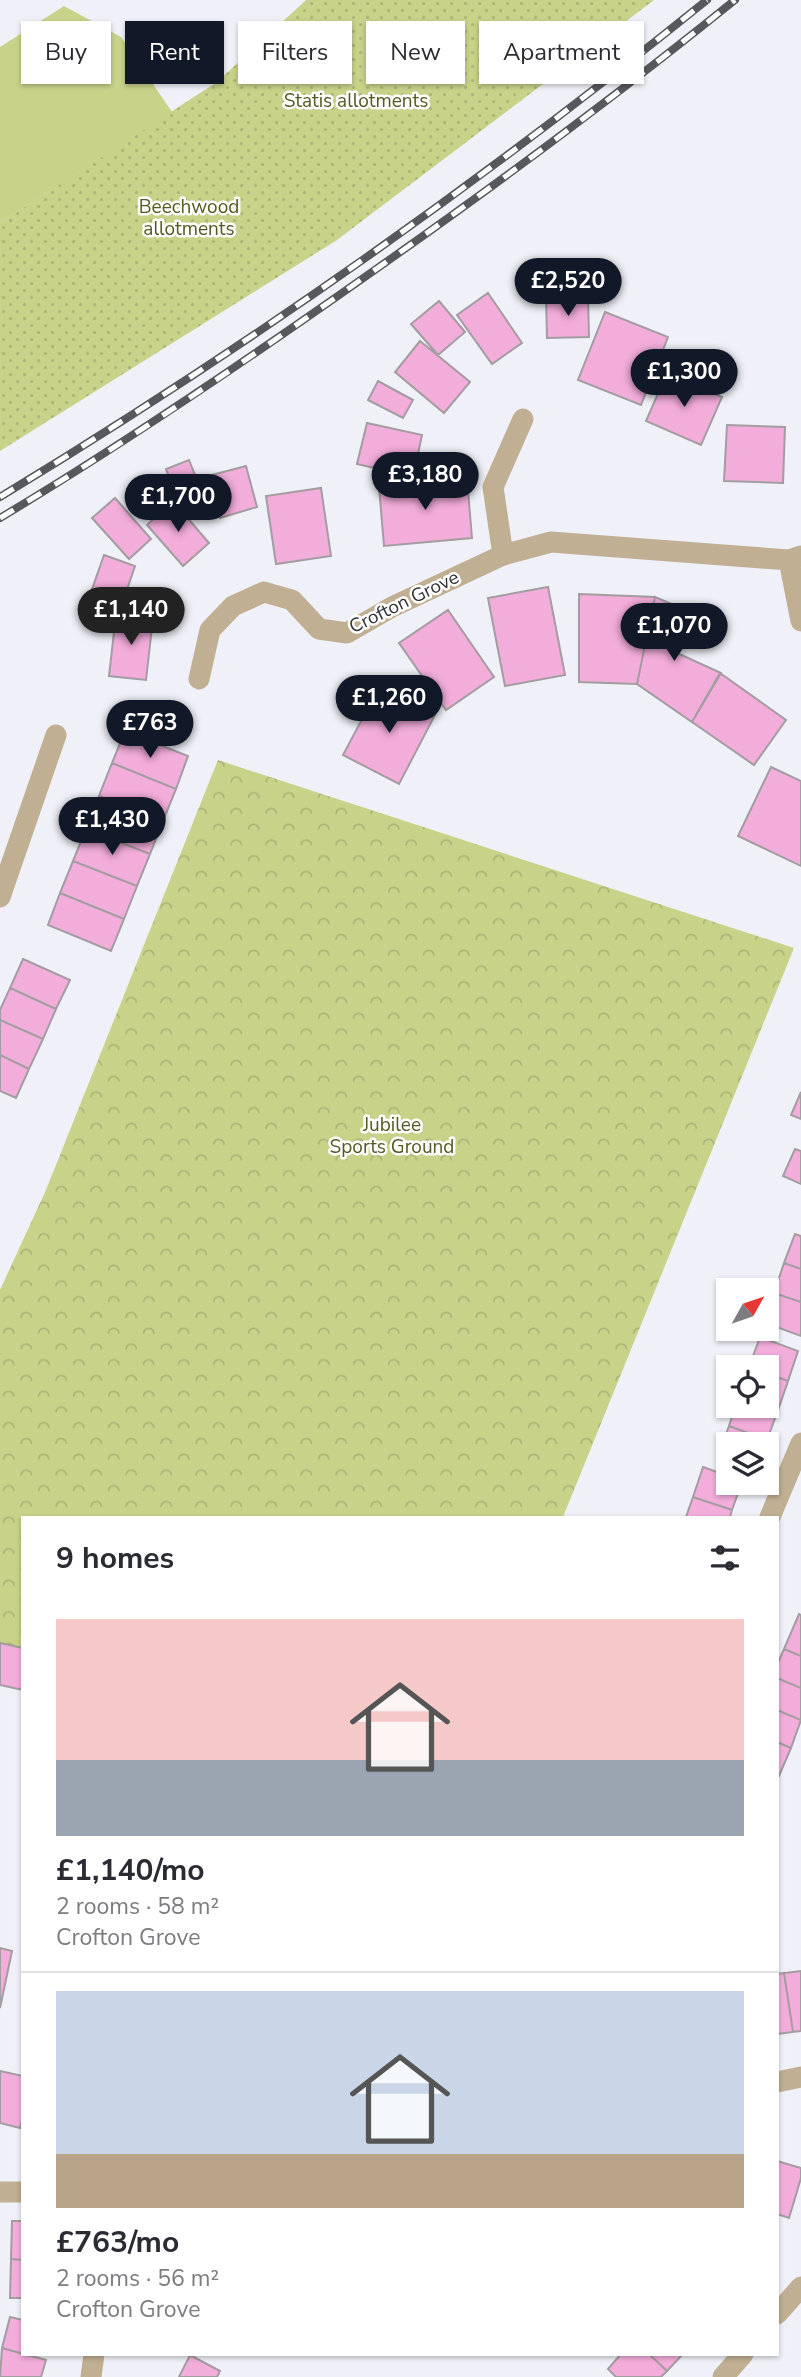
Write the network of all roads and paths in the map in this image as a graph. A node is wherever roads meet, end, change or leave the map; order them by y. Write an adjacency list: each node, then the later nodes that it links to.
1 (523, 419): 2 (street)
2 (503, 555): 3 (street, Crofton Grove); 5 (street, Crofton Grove)
3 (795, 558): 4 (street, Crofton Grove)
4 (801, 621)
5 (199, 679)
6 (56, 735): 7 (street)
7 (0, 897)
8 (801, 1443): 9 (street)
9 (770, 1516)
10 (801, 2077): 11 (street)
11 (779, 2082)
12 (0, 2192): 13 (street)
13 (21, 2192)
14 (801, 2287): 15 (street)
15 (779, 2312)
16 (94, 2356): 18 (street)
17 (741, 2356): 19 (street)
18 (91, 2377)
19 (723, 2377)

